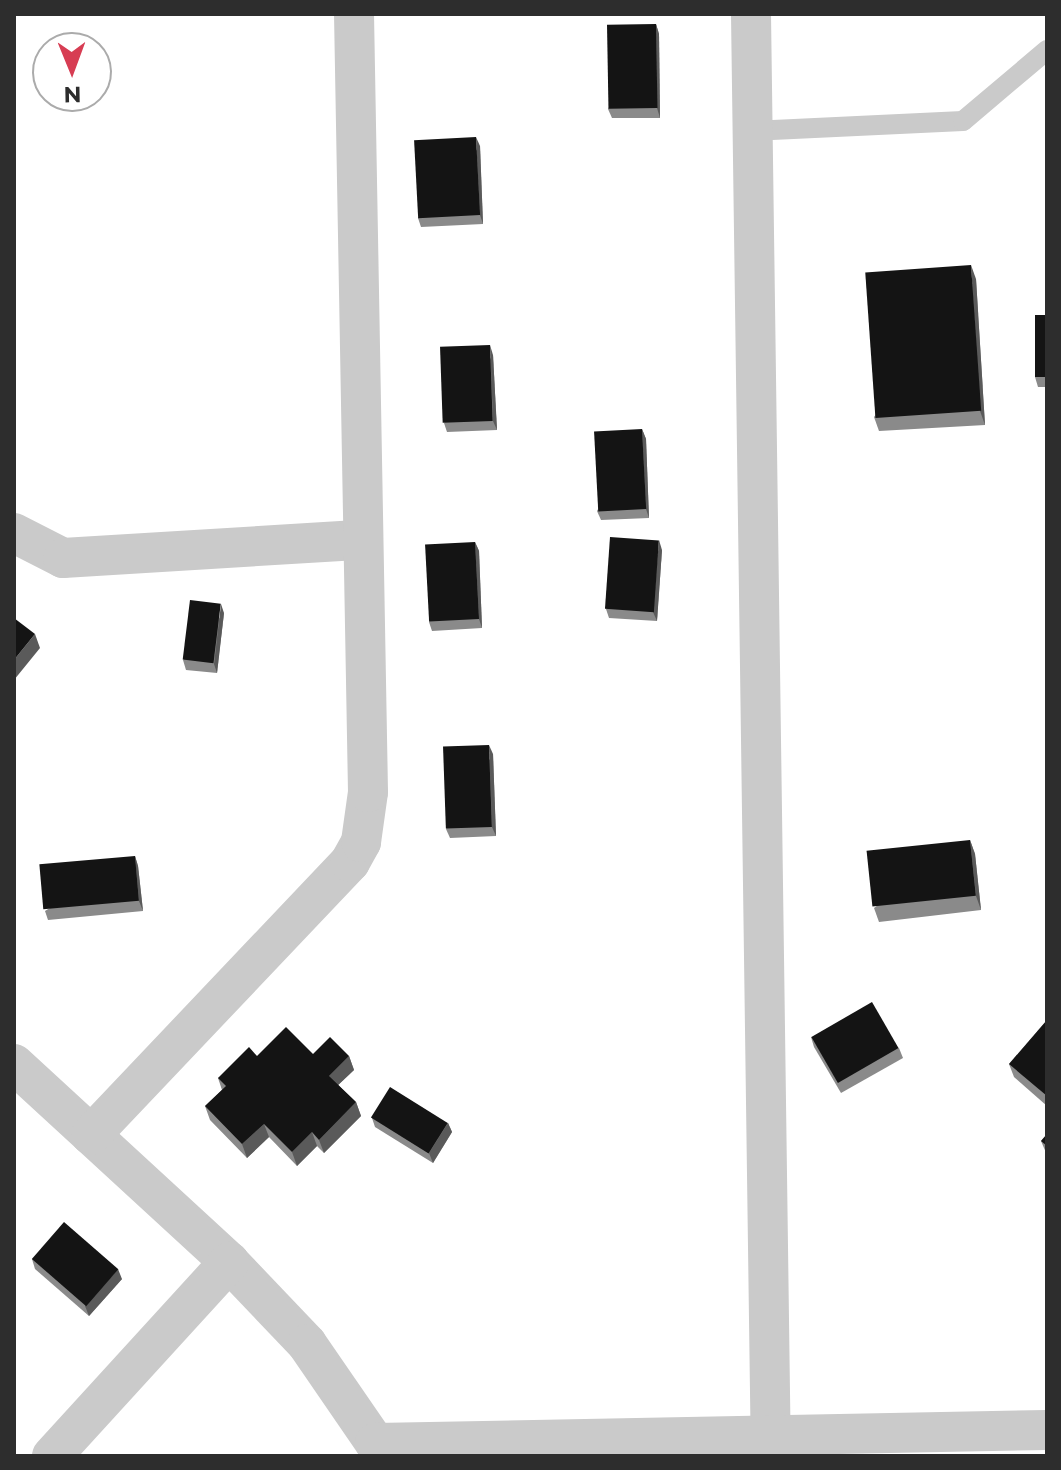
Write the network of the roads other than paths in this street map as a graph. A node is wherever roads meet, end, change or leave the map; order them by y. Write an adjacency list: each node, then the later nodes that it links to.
1 (354, 14): 6 (street)
2 (751, 14): 4 (street)
3 (1047, 50): 4 (lane)
4 (752, 131): 11 (street)
5 (14, 533): 6 (street)
6 (361, 540): 8 (street)
7 (14, 1064): 8 (street)
8 (91, 1135): 9 (street)
9 (229, 1262): 12 (street); 13 (street)
10 (1047, 1430): 11 (street)
11 (771, 1446): 12 (street)
12 (377, 1449)
13 (52, 1456)

